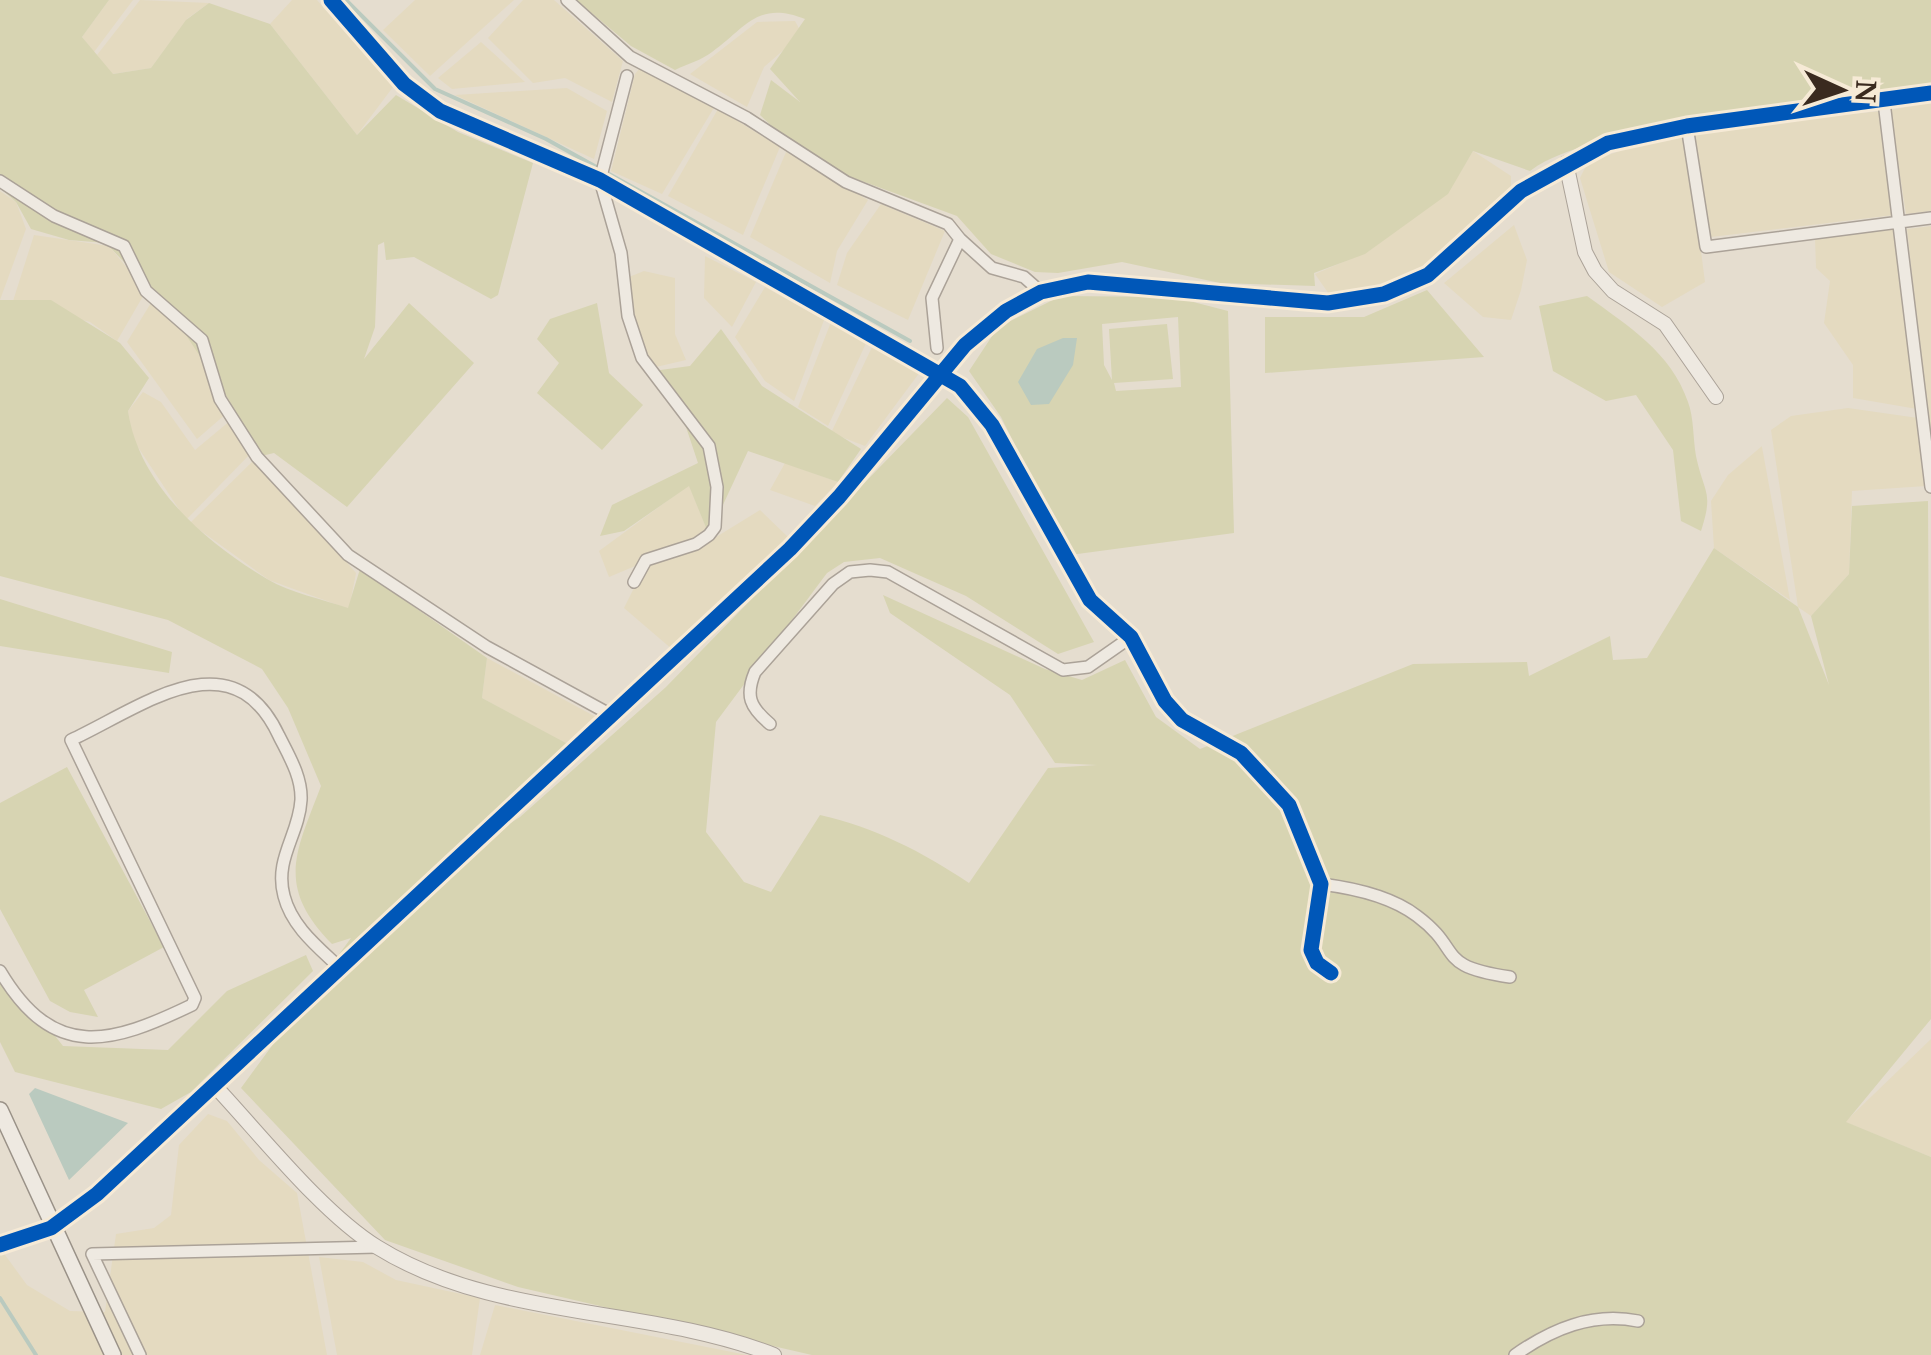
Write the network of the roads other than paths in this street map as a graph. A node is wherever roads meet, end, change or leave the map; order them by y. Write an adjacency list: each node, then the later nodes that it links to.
1 (331, 0): 8 (street)
2 (567, 0): 12 (street)
3 (628, 76): 8 (street)
4 (1931, 92): 5 (street)
5 (1884, 102): 6 (street); 11 (street)
6 (1687, 126): 7 (street); 11 (street)
7 (1566, 162): 13 (street); 16 (street)
8 (600, 180): 15 (street); 18 (street)
9 (0, 181): 20 (street)
10 (1931, 218): 11 (street)
11 (1900, 222): 17 (street)
12 (960, 239): 13 (street); 14 (street)
13 (1041, 292): 15 (street)
14 (937, 348)
15 (942, 373): 19 (street); 20 (street)
16 (1716, 397)
17 (1931, 487)
18 (634, 582)
19 (1131, 638): 21 (street); 22 (street)
20 (612, 716): 23 (street)
21 (770, 724)
22 (1321, 884): 25 (street); 26 (street)
23 (340, 968): 24 (street); 27 (street)
24 (0, 970)
25 (1332, 973)
26 (1510, 977)
27 (214, 1085): 29 (street); 31 (street)
28 (0, 1110): 29 (main road)
29 (51, 1228): 30 (street); 33 (main road)
30 (0, 1246)
31 (377, 1247): 34 (street); 35 (street)
32 (1638, 1321): 36 (street)
33 (113, 1355)
34 (140, 1355)
35 (774, 1355)
36 (1515, 1355)

